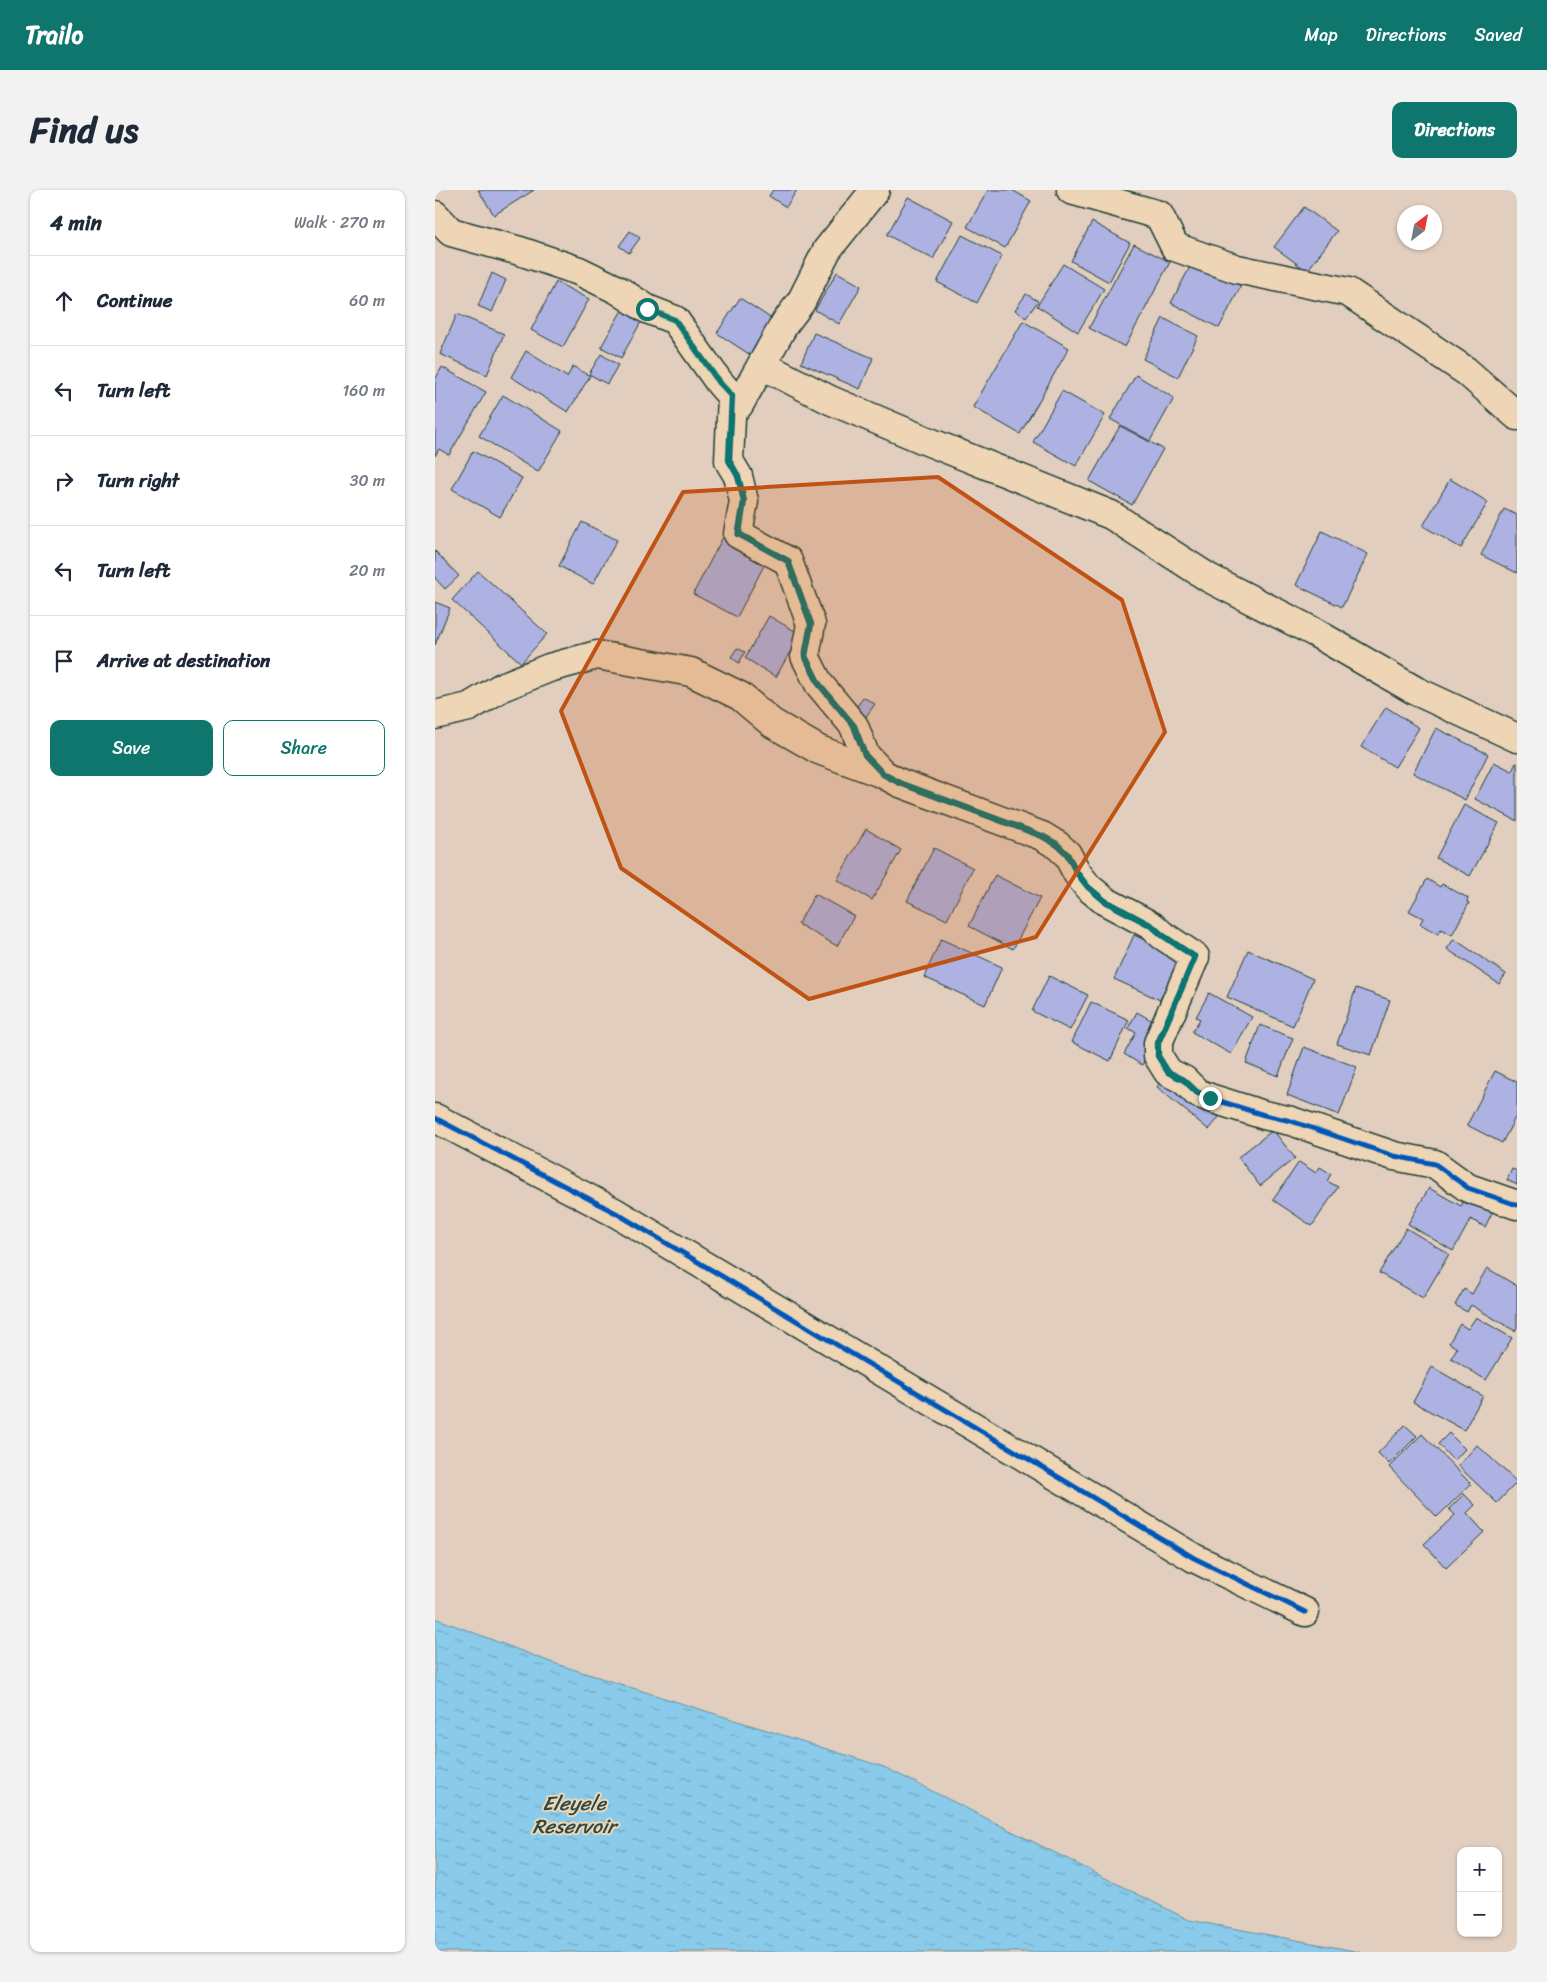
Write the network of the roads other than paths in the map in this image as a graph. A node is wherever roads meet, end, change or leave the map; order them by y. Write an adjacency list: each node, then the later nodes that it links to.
1 (875, 190): 4 (street)
2 (1071, 190): 6 (street)
3 (435, 215): 5 (street)
4 (762, 365): 5 (street); 8 (street)
5 (732, 396): 9 (street)
6 (1517, 416)
7 (435, 715): 9 (street)
8 (1517, 738)
9 (883, 774): 11 (street)
10 (435, 1118): 12 (street)
11 (1517, 1205)
12 (1305, 1612)

